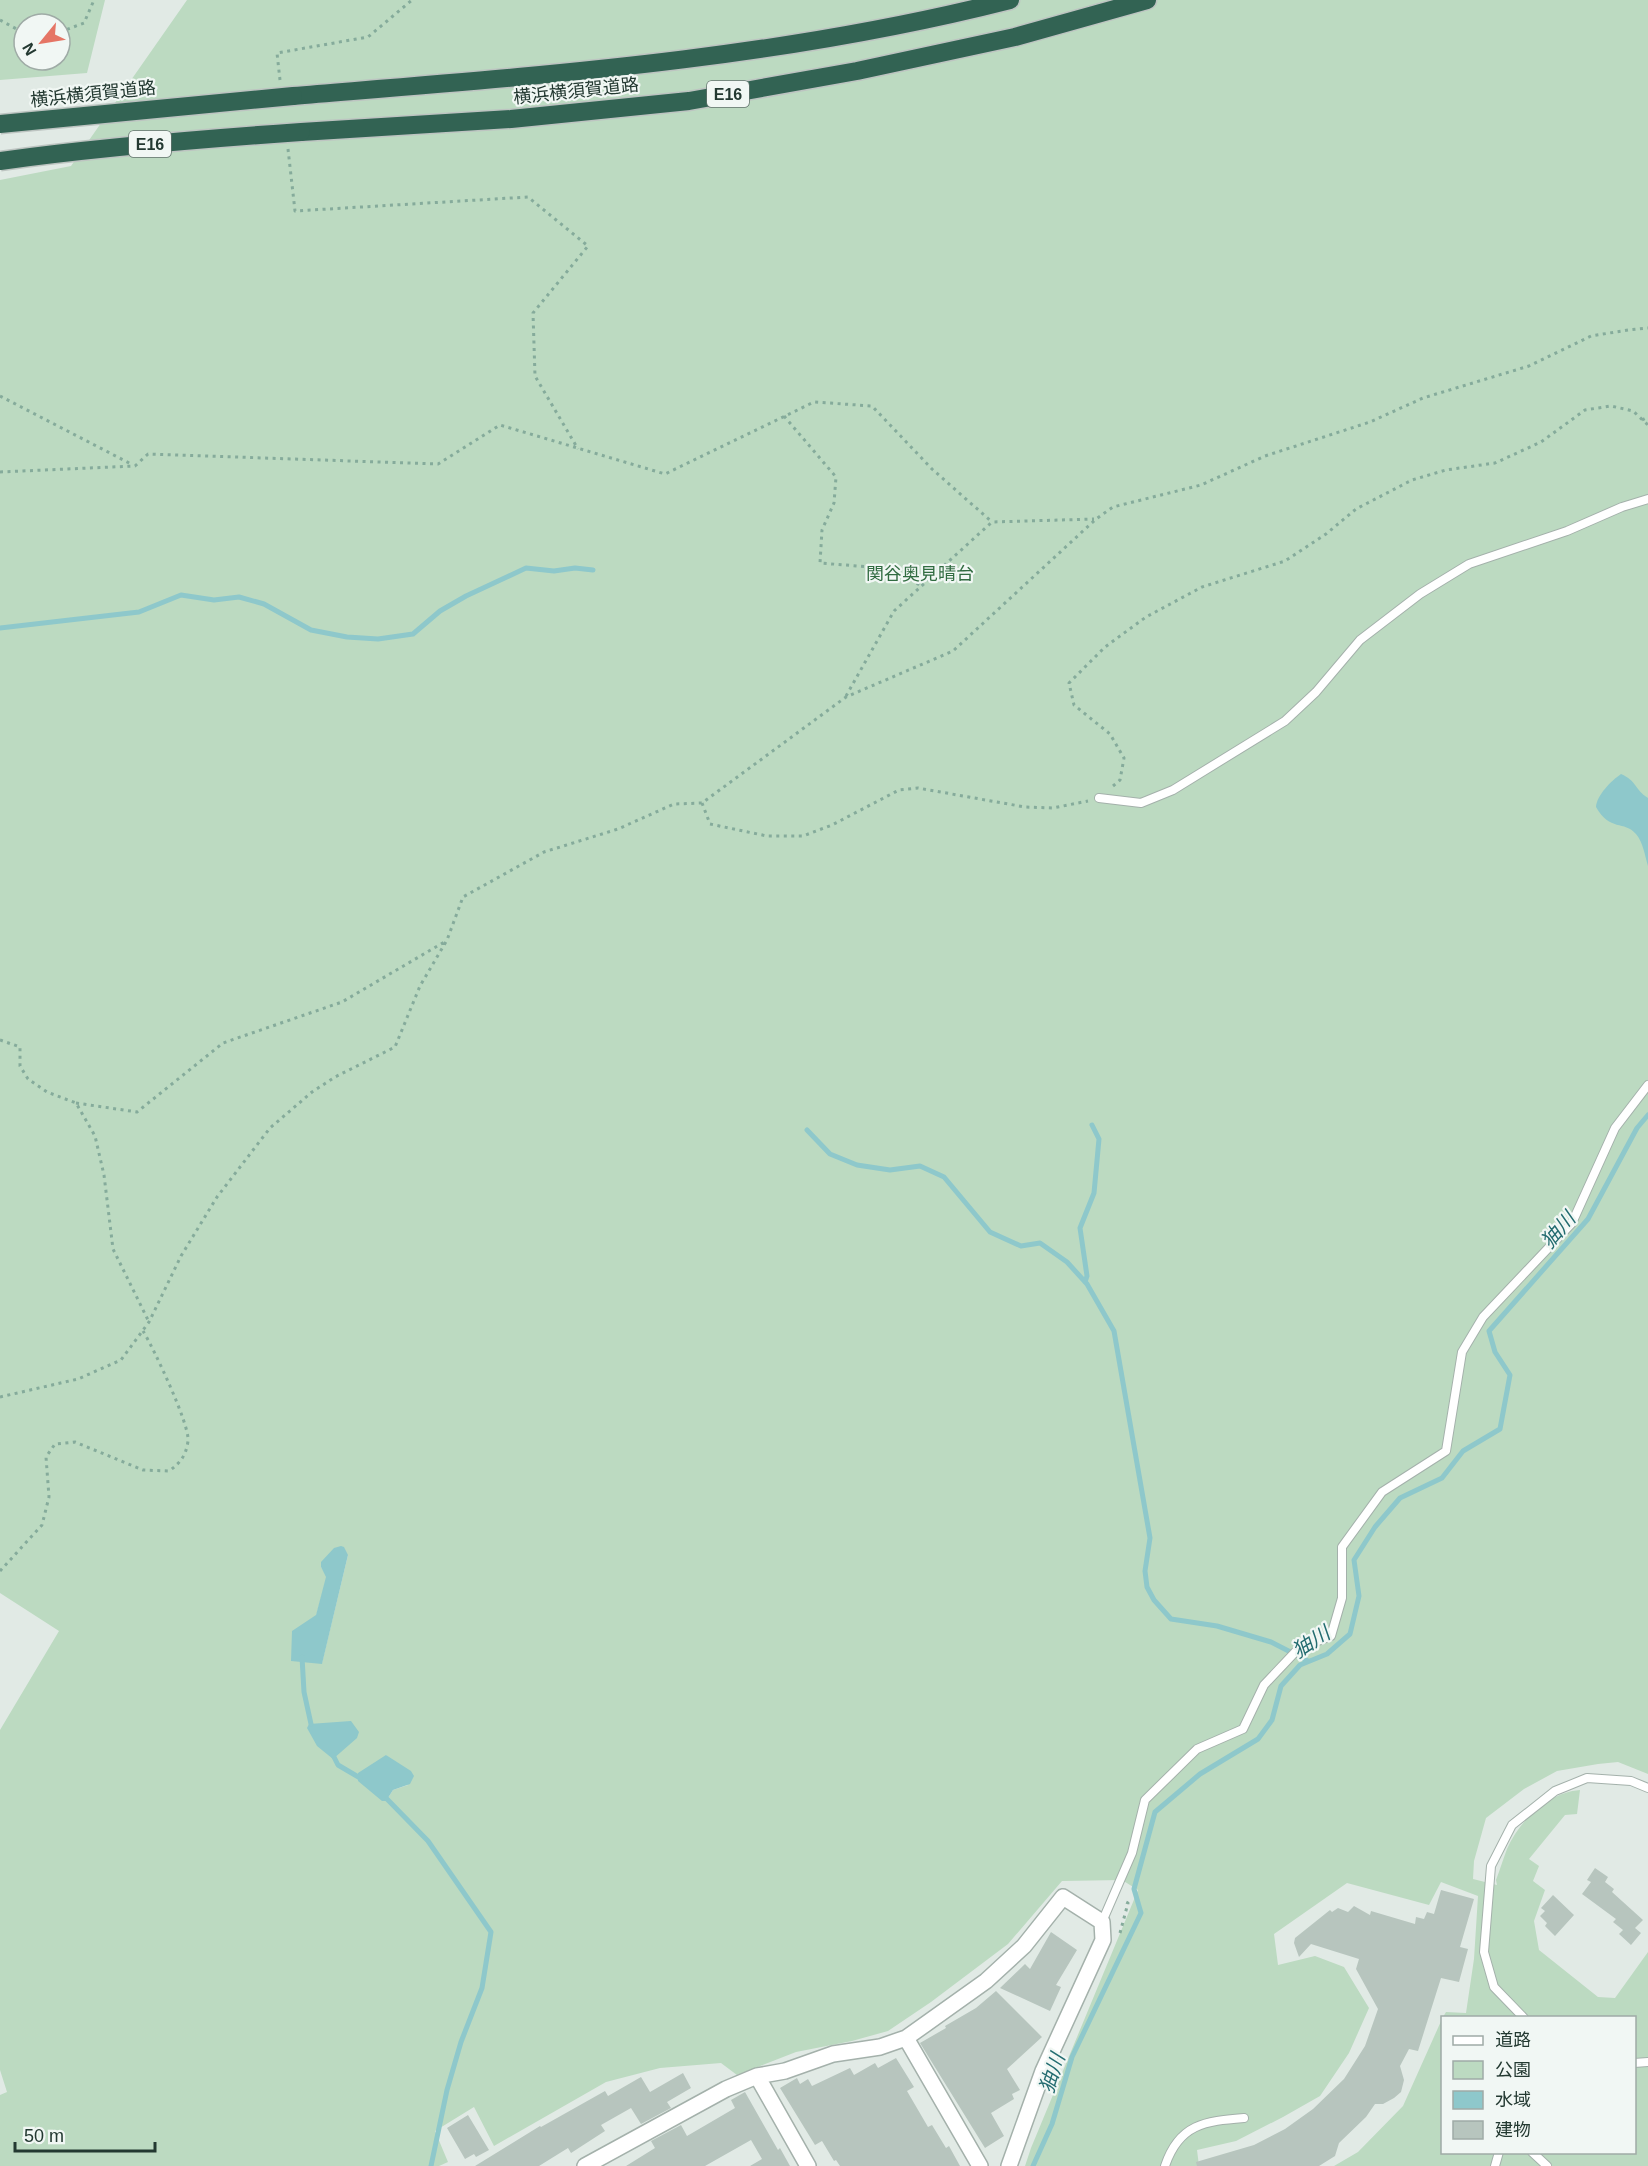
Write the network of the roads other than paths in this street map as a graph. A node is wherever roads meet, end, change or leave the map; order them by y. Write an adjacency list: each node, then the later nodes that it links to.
1 (1010, 0): 3 (highway, 横浜横須賀道路 / E16, bridge)
2 (1147, 0): 4 (highway, 横浜横須賀道路 / E16, bridge)
3 (0, 124)
4 (0, 161)
5 (1648, 499): 6 (lane)
6 (1099, 798)
7 (1648, 1085): 9 (lane)
8 (1648, 1788): 10 (lane)
9 (1102, 1922): 11 (street); 18 (street)
10 (1522, 2016)
11 (906, 2038): 12 (street); 17 (street)
12 (757, 2076): 15 (street); 16 (street)
13 (1244, 2118): 19 (lane)
14 (1534, 2154): 20 (lane)
15 (585, 2166)
16 (808, 2166)
17 (980, 2166)
18 (1009, 2166)
19 (1165, 2166)
20 (1547, 2166)

